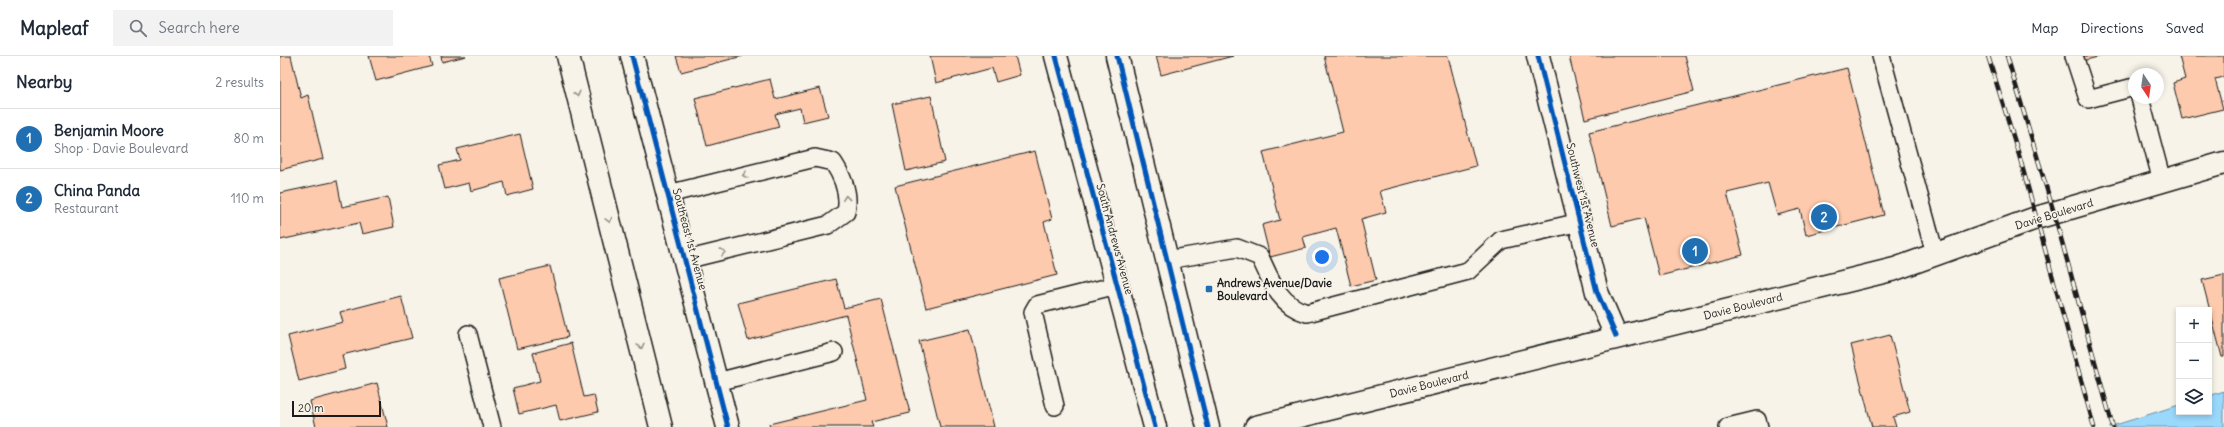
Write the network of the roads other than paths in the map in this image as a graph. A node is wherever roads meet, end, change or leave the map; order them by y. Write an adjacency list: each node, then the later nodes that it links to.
1 (568, 56): 24 (main road, one-way to 24)
2 (632, 56): 12 (main road, Southeast 1st Avenue)
3 (1056, 56): 17 (main road, South Andrews Avenue)
4 (1117, 56): 16 (main road)
5 (1538, 56): 13 (main road, Southwest 1st Avenue)
6 (1881, 56): 14 (lane)
7 (2074, 56): 8 (lane)
8 (2128, 89)
9 (2142, 104): 11 (lane)
10 (2224, 163): 11 (main road, Davie Boulevard)
11 (2162, 181): 14 (main road, Davie Boulevard)
12 (668, 194): 15 (main road, Southeast 1st Avenue); 15 (lane, one-way to 12)
13 (1580, 222): 16 (lane); 19 (main road, Southwest 1st Avenue)
14 (1935, 254): 19 (main road, Davie Boulevard)
15 (685, 260): 21 (main road, Southeast 1st Avenue)
16 (1167, 260): 27 (main road)
17 (1117, 285): 22 (lane); 26 (main road, South Andrews Avenue)
18 (468, 334): 23 (lane)
19 (1616, 336): 28 (main road, Davie Boulevard)
20 (834, 352): 21 (lane)
21 (717, 382): 25 (main road, Southeast 1st Avenue)
22 (1055, 406)
23 (492, 427)
24 (661, 427)
25 (728, 427)
26 (1154, 427)
27 (1208, 427)
28 (1256, 427)
29 (1728, 427): 30 (lane)
30 (1759, 427)

